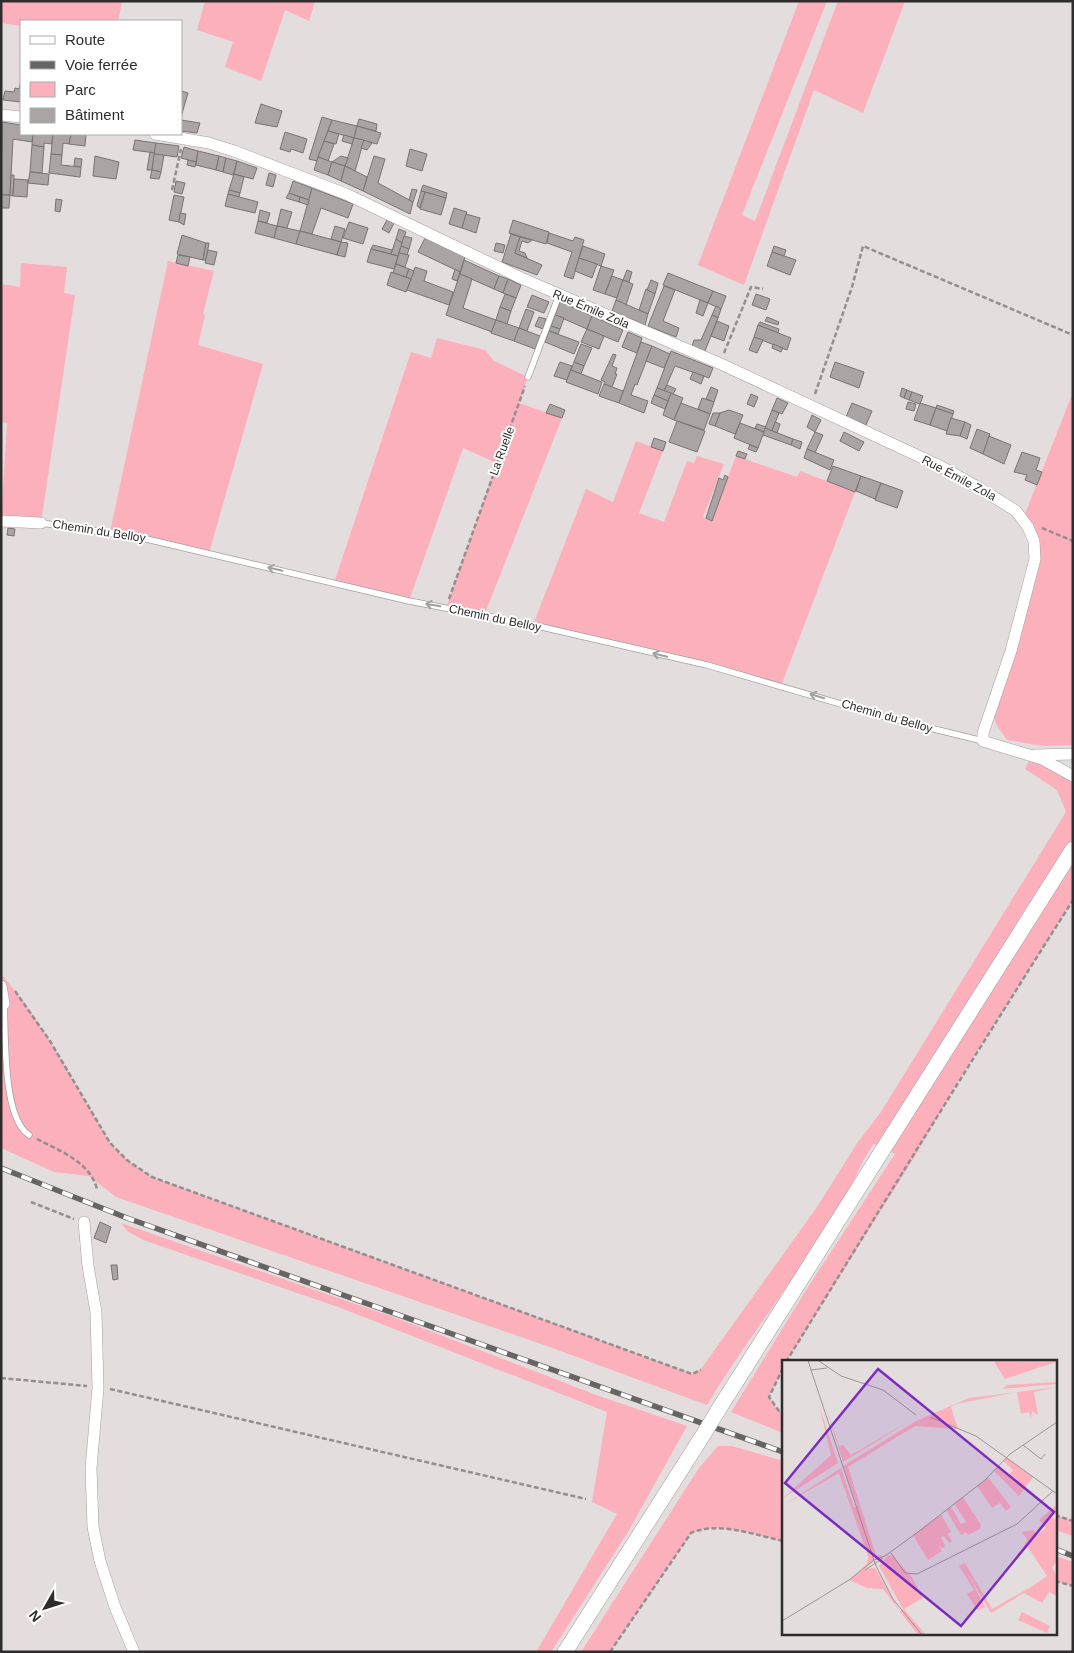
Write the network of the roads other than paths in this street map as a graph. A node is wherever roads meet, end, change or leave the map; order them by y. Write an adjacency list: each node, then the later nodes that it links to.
1 (1, 115): 2 (street)
2 (20, 117)
3 (162, 135): 4 (street, Rue Émile Zola)
4 (559, 295): 5 (lane); 8 (street, Rue Émile Zola)
5 (528, 377)
6 (1, 522): 7 (street, Chemin du Belloy)
7 (41, 523): 8 (lane, Chemin du Belloy, one-way to 7)
8 (983, 741): 10 (street)
9 (1073, 754): 10 (street)
10 (1032, 755): 11 (street)
11 (1073, 776)
12 (1073, 849): 18 (street, bridge)
13 (7, 987): 14 (street)
14 (4, 1004): 15 (lane)
15 (29, 1134)
16 (84, 1222): 17 (street)
17 (134, 1652)
18 (565, 1652)

